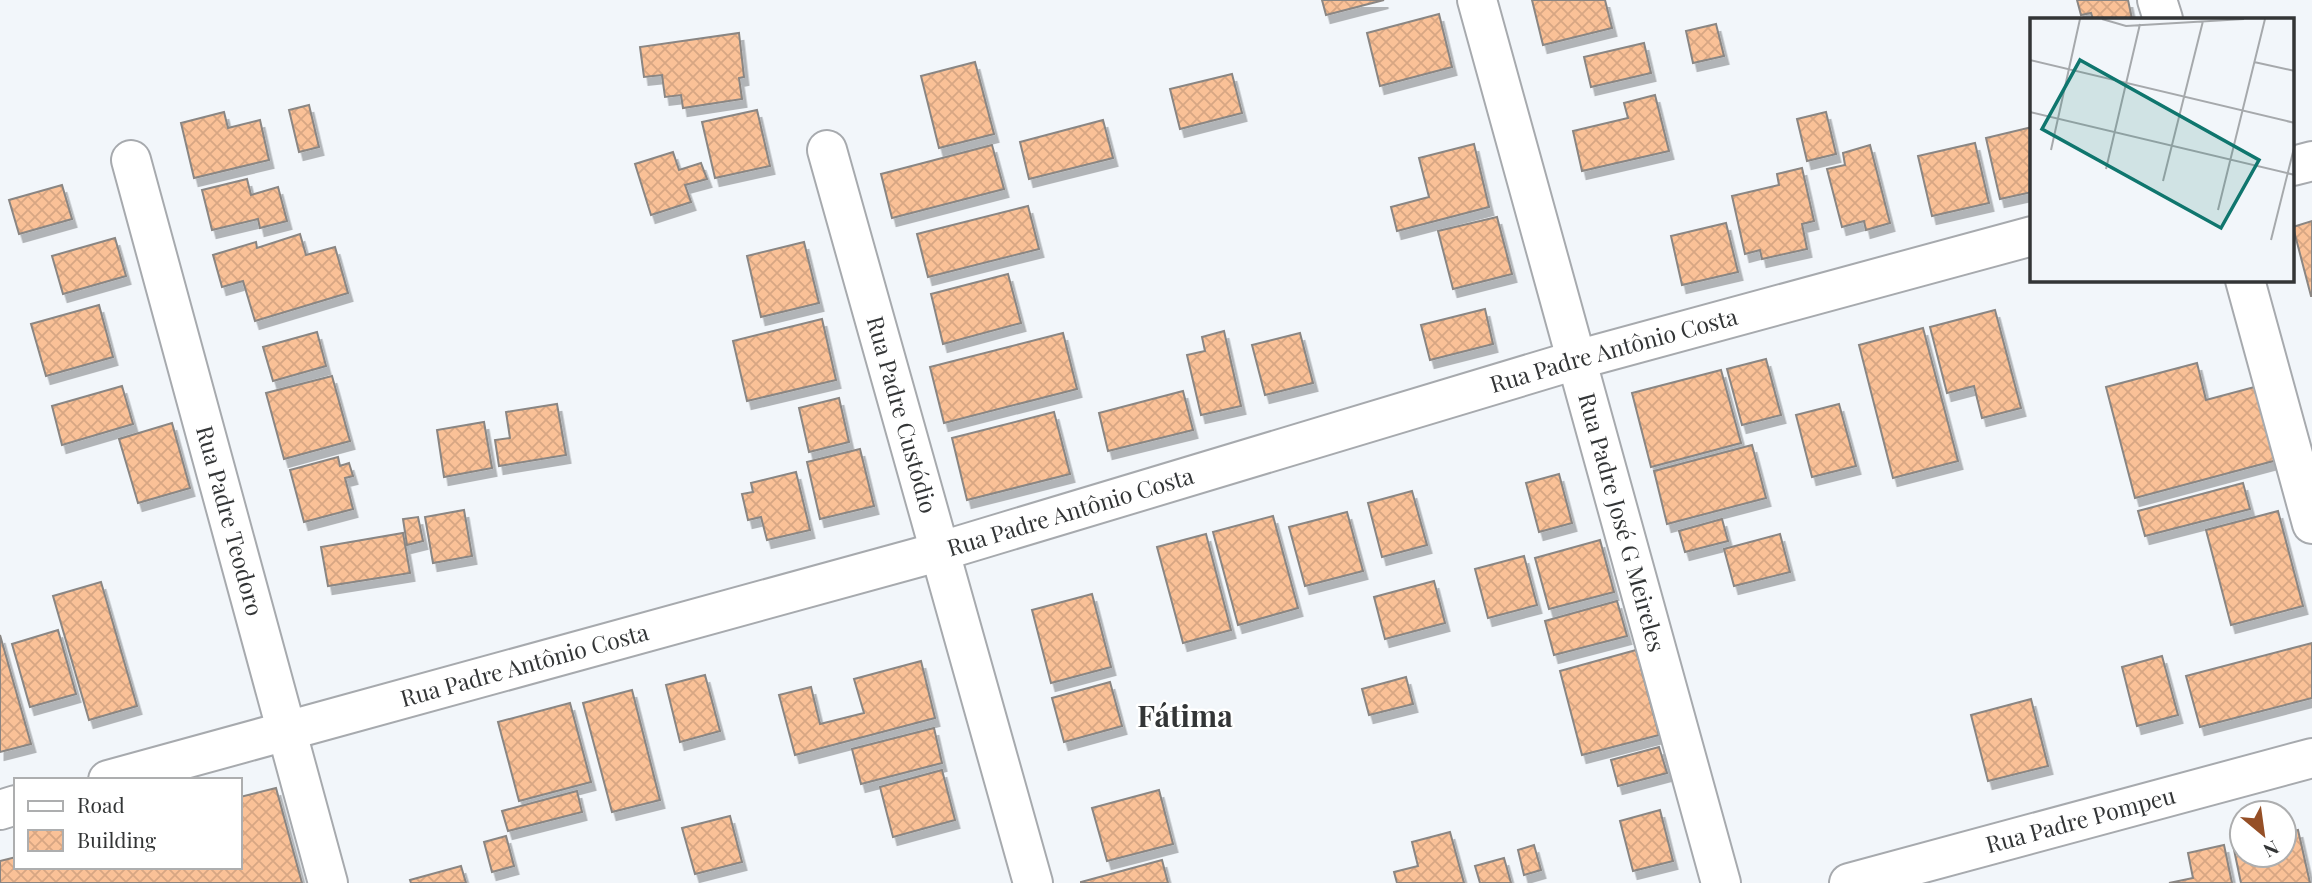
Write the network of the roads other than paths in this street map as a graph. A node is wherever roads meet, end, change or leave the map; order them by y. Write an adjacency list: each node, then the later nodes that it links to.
1 (1477, 0): 10 (street, Rua Padre José G Meireles)
2 (2157, 0): 3 (street)
3 (2163, 18)
4 (827, 150): 12 (street, Rua Padre Custódio)
5 (131, 160): 13 (street, Rua Padre Teodoro)
6 (2312, 161): 7 (street)
7 (2294, 166)
8 (2030, 237): 10 (street, Rua Padre Antônio Costa)
9 (2246, 282): 11 (street)
10 (1576, 360): 12 (street, Rua Padre Antônio Costa); 18 (street, Rua Padre José G Meireles)
11 (2312, 524)
12 (938, 552): 13 (street, Rua Padre Antônio Costa); 17 (street, Rua Padre Custódio)
13 (286, 730): 15 (street, Rua Padre Antônio Costa); 16 (street, Rua Padre Teodoro)
14 (2312, 758): 19 (street, Rua Padre Pompeu)
15 (115, 778)
16 (328, 883)
17 (1033, 883)
18 (1721, 883)
19 (1849, 883)

